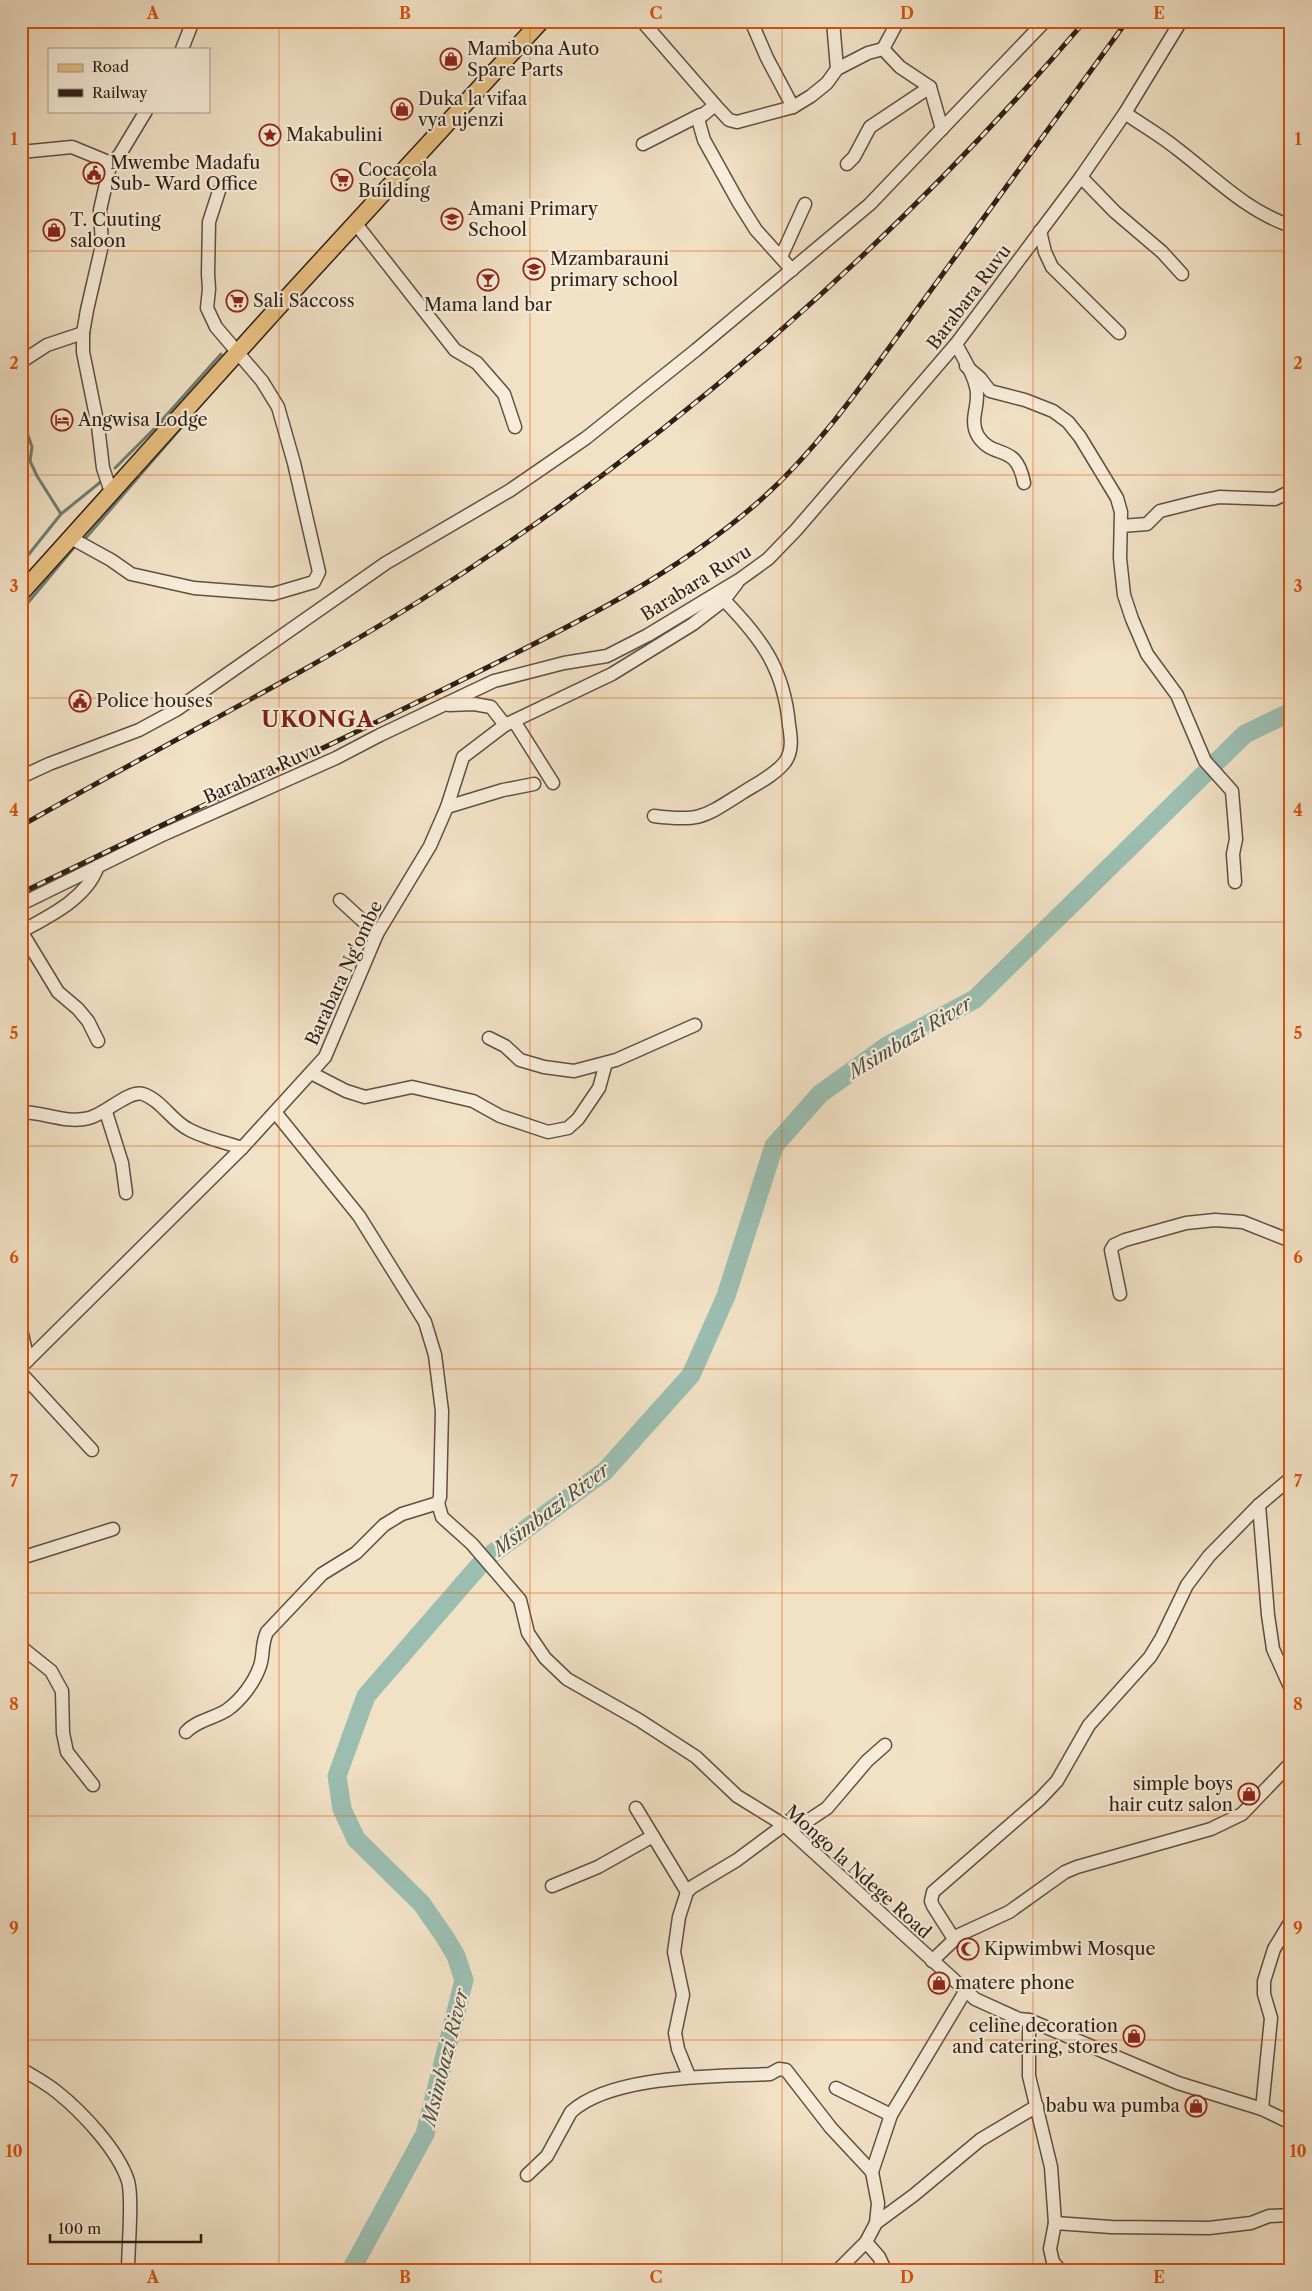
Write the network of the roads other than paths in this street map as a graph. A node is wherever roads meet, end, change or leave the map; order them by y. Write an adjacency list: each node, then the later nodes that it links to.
1 (193, 21): 9 (street)
2 (541, 21): 26 (main road)
3 (642, 21): 13 (street)
4 (751, 21): 14 (street)
5 (833, 21): 11 (street)
6 (898, 21): 10 (street)
7 (1046, 21): 18 (street)
8 (1180, 21): 16 (street, Barabara Ruvu)
9 (182, 48)
10 (883, 48): 11 (street); 12 (street)
11 (837, 70): 14 (street)
12 (930, 87): 18 (street); 21 (street)
13 (715, 105): 14 (street); 17 (street)
14 (793, 106)
15 (145, 112): 22 (street)
16 (1125, 113): 23 (street, Barabara Ruvu); 27 (street)
17 (700, 115): 19 (street); 29 (street)
18 (942, 129): 30 (street)
19 (643, 144)
20 (21, 152): 22 (street)
21 (847, 164)
22 (110, 166): 32 (street)
23 (1081, 177): 28 (street, Barabara Ruvu); 31 (street)
24 (219, 191): 35 (street)
25 (804, 204): 29 (street)
26 (356, 224): 35 (main road); 38 (street)
27 (1291, 226)
28 (1040, 231): 33 (street); 34 (street, Barabara Ruvu)
29 (781, 256): 30 (street)
30 (792, 270): 49 (street)
31 (1182, 274)
32 (83, 333): 36 (street); 41 (street)
33 (1119, 333)
34 (956, 344): 37 (street); 44 (street, Barabara Ruvu)
35 (239, 354): 41 (main road); 43 (street)
36 (21, 362)
37 (966, 366): 39 (street); 42 (street)
38 (515, 428)
39 (1024, 483)
40 (1291, 491): 42 (street)
41 (111, 492): 43 (main road)
42 (1121, 526): 55 (street)
43 (71, 538): 45 (main road)
44 (739, 580): 46 (street, Barabara Ng'ombe); 47 (street, Barabara Ruvu)
45 (21, 593)
46 (724, 600): 48 (street, Barabara Ng'ombe); 53 (street)
47 (441, 706): 48 (street); 54 (street, Barabara Ruvu)
48 (509, 723): 50 (street); 52 (street, Barabara Ng'ombe)
49 (21, 777)
50 (553, 783)
51 (534, 784): 52 (street)
52 (447, 806): 59 (street, Barabara Ng'ombe)
53 (654, 816)
54 (98, 866): 57 (street, Barabara Ruvu); 58 (street)
55 (1235, 882)
56 (340, 900): 59 (street)
57 (21, 904)
58 (22, 931): 62 (street)
59 (377, 934): 64 (street, Barabara Ng'ombe)
60 (695, 1025): 63 (street)
61 (489, 1038): 63 (street)
62 (98, 1041)
63 (606, 1063): 64 (street)
64 (312, 1072): 67 (street, Barabara Ng'ombe)
65 (21, 1112): 66 (street)
66 (106, 1112): 68 (street); 69 (street)
67 (275, 1112): 68 (street, Barabara Ng'ombe); 77 (street)
68 (242, 1148): 73 (street, Barabara Ng'ombe)
69 (126, 1193)
70 (1291, 1241): 71 (street)
71 (1120, 1294)
72 (21, 1330): 73 (street)
73 (25, 1363)
74 (21, 1373): 75 (street)
75 (92, 1450)
76 (1291, 1478): 78 (street)
77 (438, 1503): 83 (street); 88 (street, Mongo la Ndege Road)
78 (1259, 1505): 82 (street); 93 (street)
79 (114, 1529): 80 (street)
80 (21, 1558)
81 (21, 1647): 86 (street)
82 (1291, 1689)
83 (186, 1732)
84 (886, 1745): 88 (street)
85 (1291, 1763): 93 (street)
86 (93, 1785)
87 (636, 1808): 89 (street)
88 (786, 1827): 91 (street); 94 (street, Mongo la Ndege Road)
89 (653, 1836): 90 (street); 91 (street)
90 (552, 1886)
91 (687, 1892): 98 (street)
92 (1291, 1921): 101 (street)
93 (954, 1939): 94 (street)
94 (932, 1961): 95 (street, Mongo la Ndege Road)
95 (966, 1990): 96 (street, Mongo la Ndege Road); 102 (street)
96 (1029, 2020): 100 (street); 101 (street, Mongo la Ndege Road)
97 (21, 2069): 110 (street)
98 (689, 2076): 104 (street); 105 (street)
99 (836, 2088): 102 (street)
100 (1036, 2106): 107 (street); 108 (street)
101 (1262, 2109): 103 (street, Mongo la Ndege Road)
102 (891, 2115): 104 (street)
103 (1291, 2123)
104 (872, 2172): 107 (street)
105 (527, 2175)
106 (1291, 2215): 108 (street)
107 (876, 2223): 109 (street)
108 (1055, 2223): 113 (street)
109 (866, 2242): 111 (street); 112 (street)
110 (128, 2270)
111 (838, 2270)
112 (885, 2270)
113 (1060, 2270)

